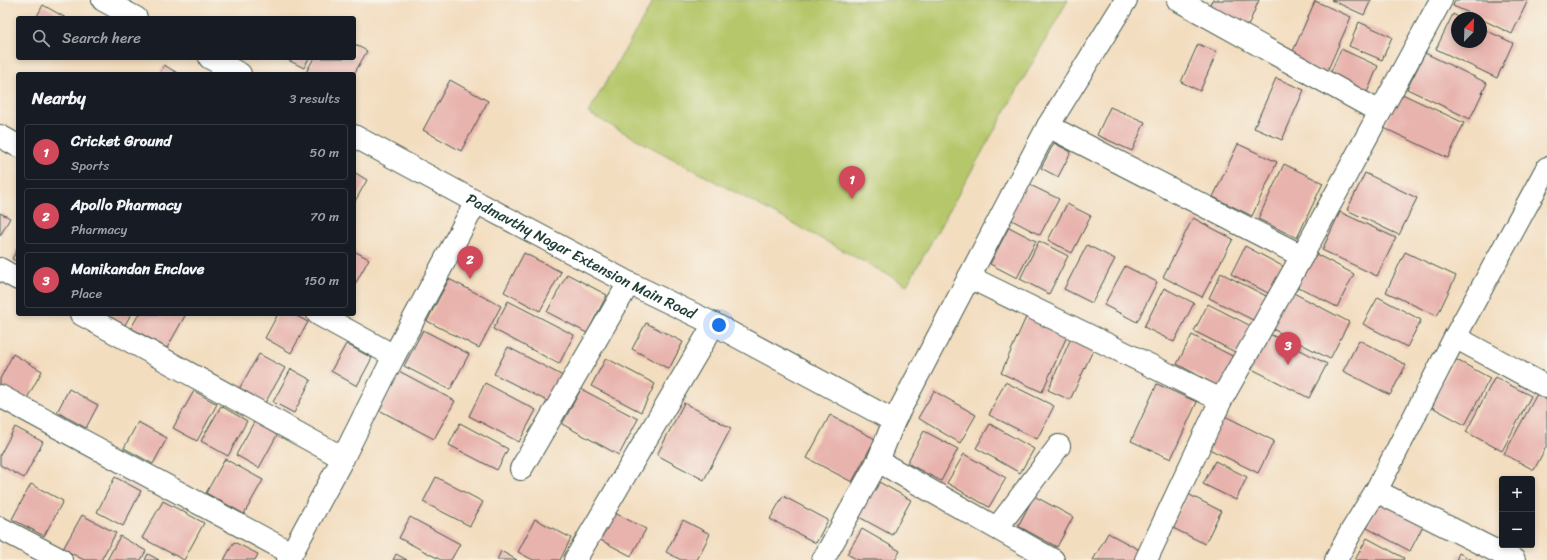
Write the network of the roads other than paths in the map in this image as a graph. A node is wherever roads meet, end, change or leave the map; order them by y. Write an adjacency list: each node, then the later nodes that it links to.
1 (103, 0): 5 (street)
2 (1126, 0): 9 (street)
3 (1178, 0): 8 (street)
4 (1441, 0): 8 (street)
5 (132, 16)
6 (214, 60): 7 (street)
7 (236, 72)
8 (1380, 112): 16 (street)
9 (1048, 126): 16 (street); 18 (street)
10 (0, 136): 12 (street)
11 (356, 137): 15 (street, Padmavthy Nagar Extension Main Road)
12 (16, 145)
13 (1547, 168): 14 (street)
14 (1541, 194): 24 (street)
15 (476, 202): 20 (street, Padmavthy Nagar Extension Main Road); 25 (street)
16 (1302, 256): 28 (street)
17 (0, 269): 19 (street)
18 (969, 277): 28 (street); 29 (street)
19 (16, 278)
20 (629, 283): 23 (street, Padmavthy Nagar Extension Main Road); 33 (street)
21 (85, 316): 31 (street)
22 (322, 316): 25 (street)
23 (714, 324): 29 (street, Padmavthy Nagar Extension Main Road); 39 (street)
24 (1456, 337): 26 (street); 34 (street)
25 (394, 356): 31 (street)
26 (1547, 387)
27 (0, 396): 37 (street)
28 (1221, 400): 42 (street)
29 (894, 420): 32 (street)
30 (1059, 446): 36 (street)
31 (343, 458): 37 (street)
32 (878, 461): 36 (street); 40 (street)
33 (521, 469)
34 (1376, 491): 43 (street); 44 (street)
35 (0, 528): 38 (street)
36 (997, 528): 41 (street)
37 (289, 557)
38 (61, 560)
39 (575, 560)
40 (823, 560)
41 (1052, 560)
42 (1146, 560)
43 (1336, 560)
44 (1514, 560)

